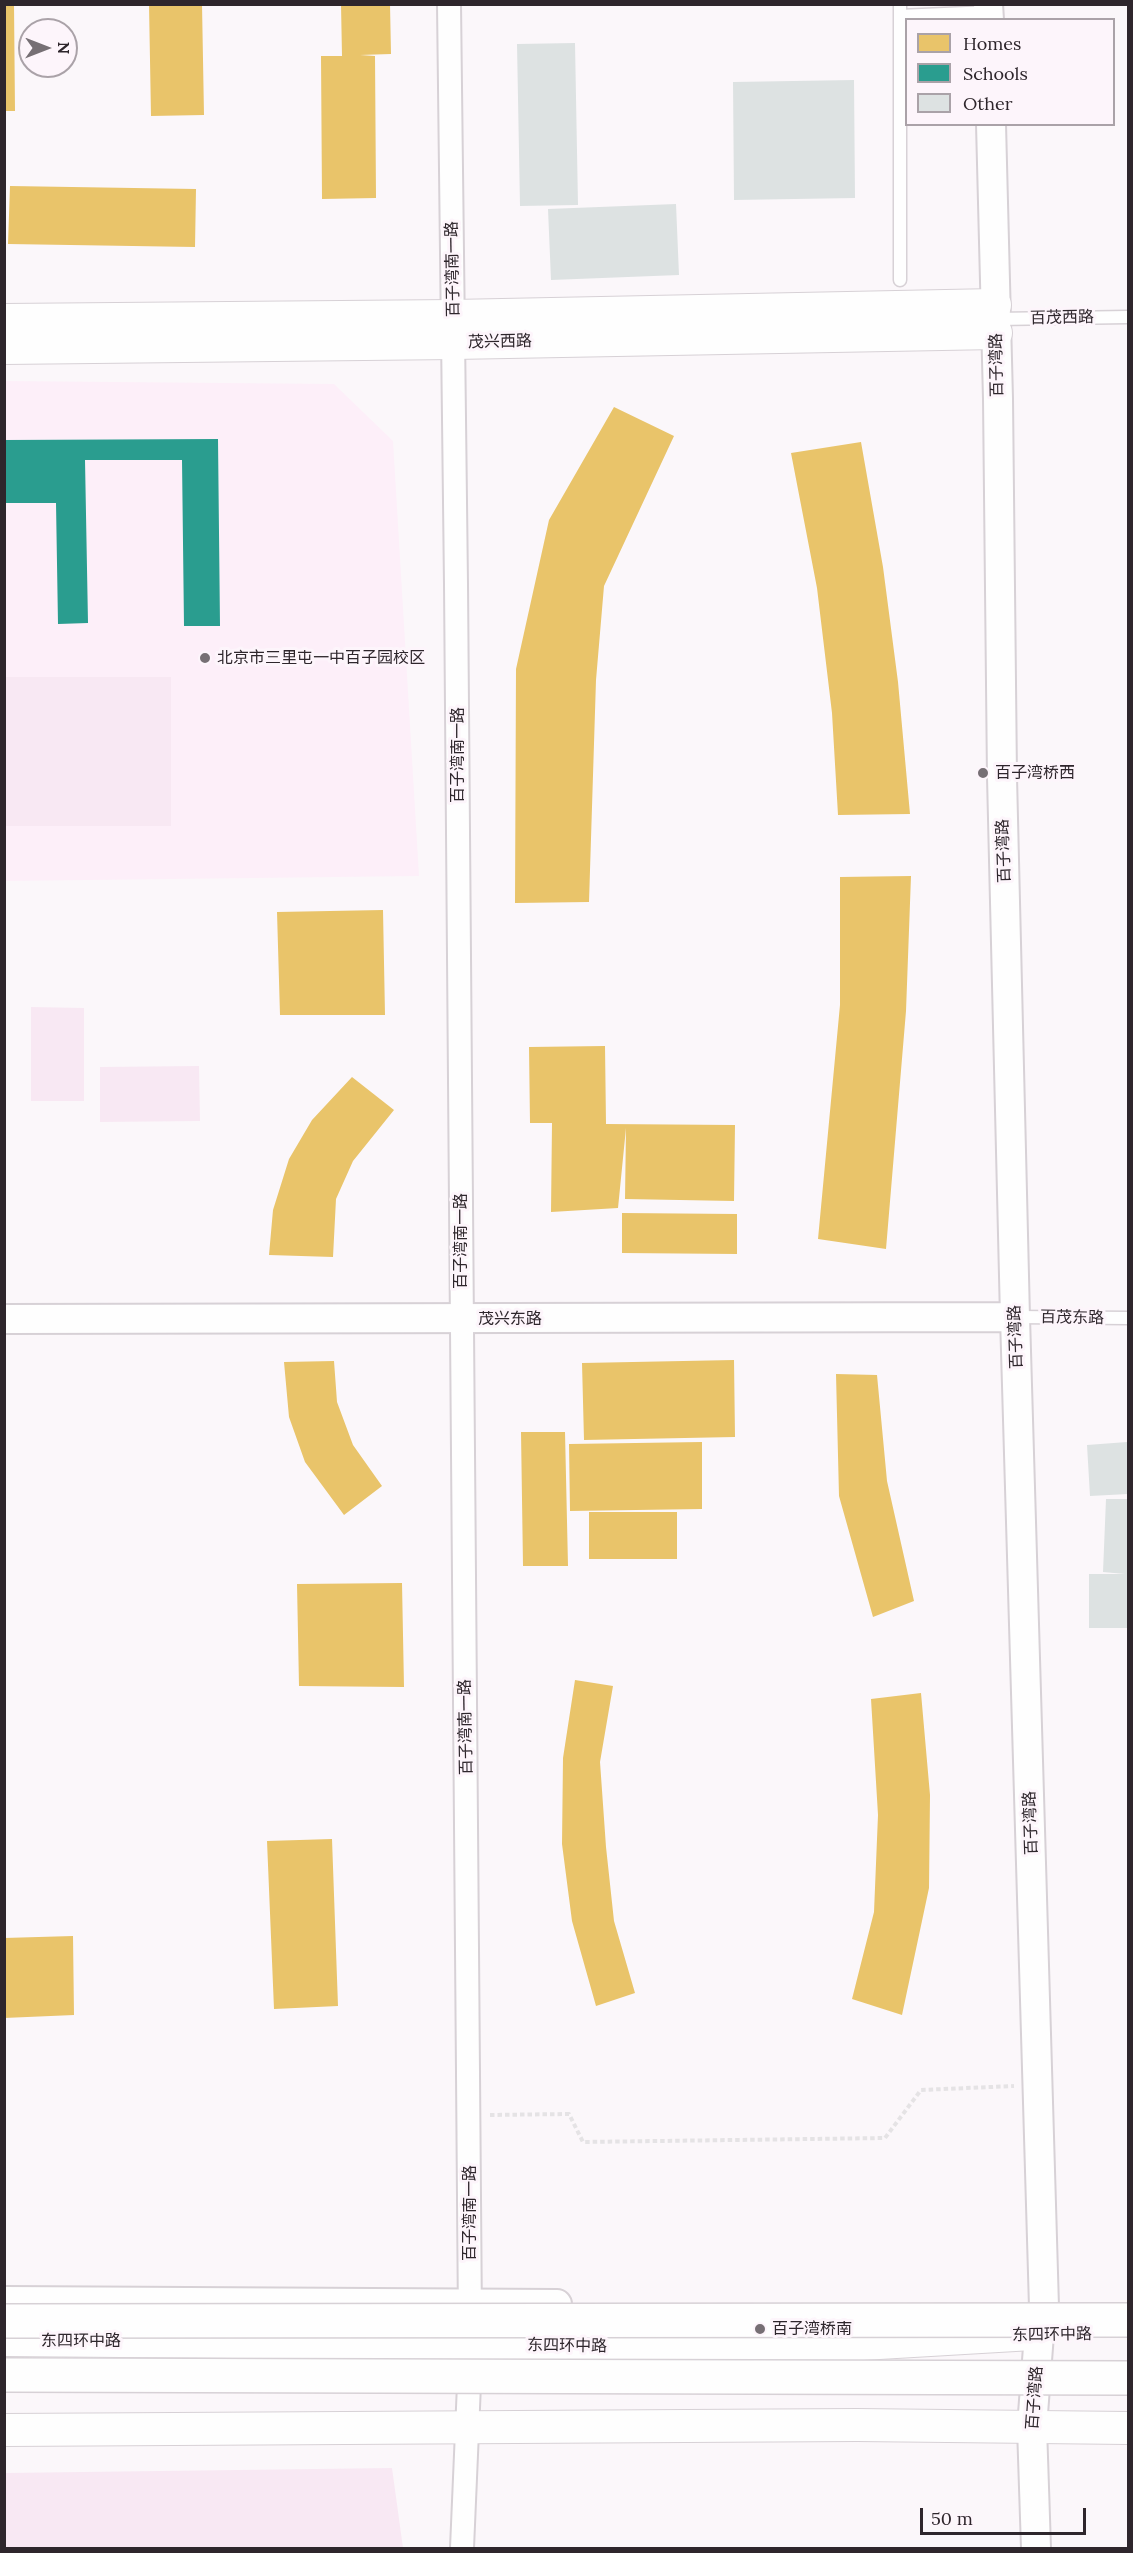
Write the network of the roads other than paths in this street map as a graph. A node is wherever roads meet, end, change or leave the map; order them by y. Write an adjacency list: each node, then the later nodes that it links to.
1 (449, 4): 9 (street, 百子湾南一路)
2 (900, 10): 3 (lane); 5 (lane)
3 (988, 12)
4 (991, 126): 7 (street, 百子湾路)
5 (900, 280)
6 (1128, 317): 7 (lane, 百茂西路)
7 (996, 319): 9 (main road, 茂兴西路); 11 (street, 百子湾路)
8 (4, 320): 9 (main road, 茂兴西路)
9 (454, 329): 10 (main road, 茂兴西路); 14 (street, 百子湾南一路)
10 (4, 348)
11 (1015, 1317): 12 (lane, 百茂东路); 14 (street, 茂兴东路); 18 (street, 百子湾路)
12 (1128, 1318)
13 (4, 1319): 14 (street, 茂兴东路)
14 (462, 1320): 16 (street, 百子湾南一路)
15 (4, 2301): 16 (street, 东四环中路)
16 (471, 2304): 18 (street, 东四环中路); 23 (street, 百子湾南一路)
17 (1128, 2307): 18 (street, 东四环中路)
18 (1041, 2320): 21 (main road, 东四环中路); 23 (main road, 东四环中路); 29 (street, 百子湾路)
19 (1128, 2320): 20 (highway, 东四环中路, bridge)
20 (4, 2321)
21 (1128, 2335)
22 (4, 2340): 23 (main road, 东四环中路)
23 (470, 2344): 28 (street, 百子湾南一路)
24 (4, 2375): 25 (highway, 东四环中路, bridge)
25 (1128, 2378)
26 (4, 2390): 28 (main road)
27 (1128, 2390): 29 (main road)
28 (470, 2391): 29 (main road); 32 (street, 百子湾南一路)
29 (1036, 2392): 30 (street, 百子湾路)
30 (1032, 2427): 31 (main road); 32 (main road); 35 (street, 百子湾路)
31 (1128, 2428)
32 (466, 2429): 33 (main road); 34 (street, 百子湾南一路)
33 (4, 2430)
34 (462, 2548)
35 (1036, 2548)

